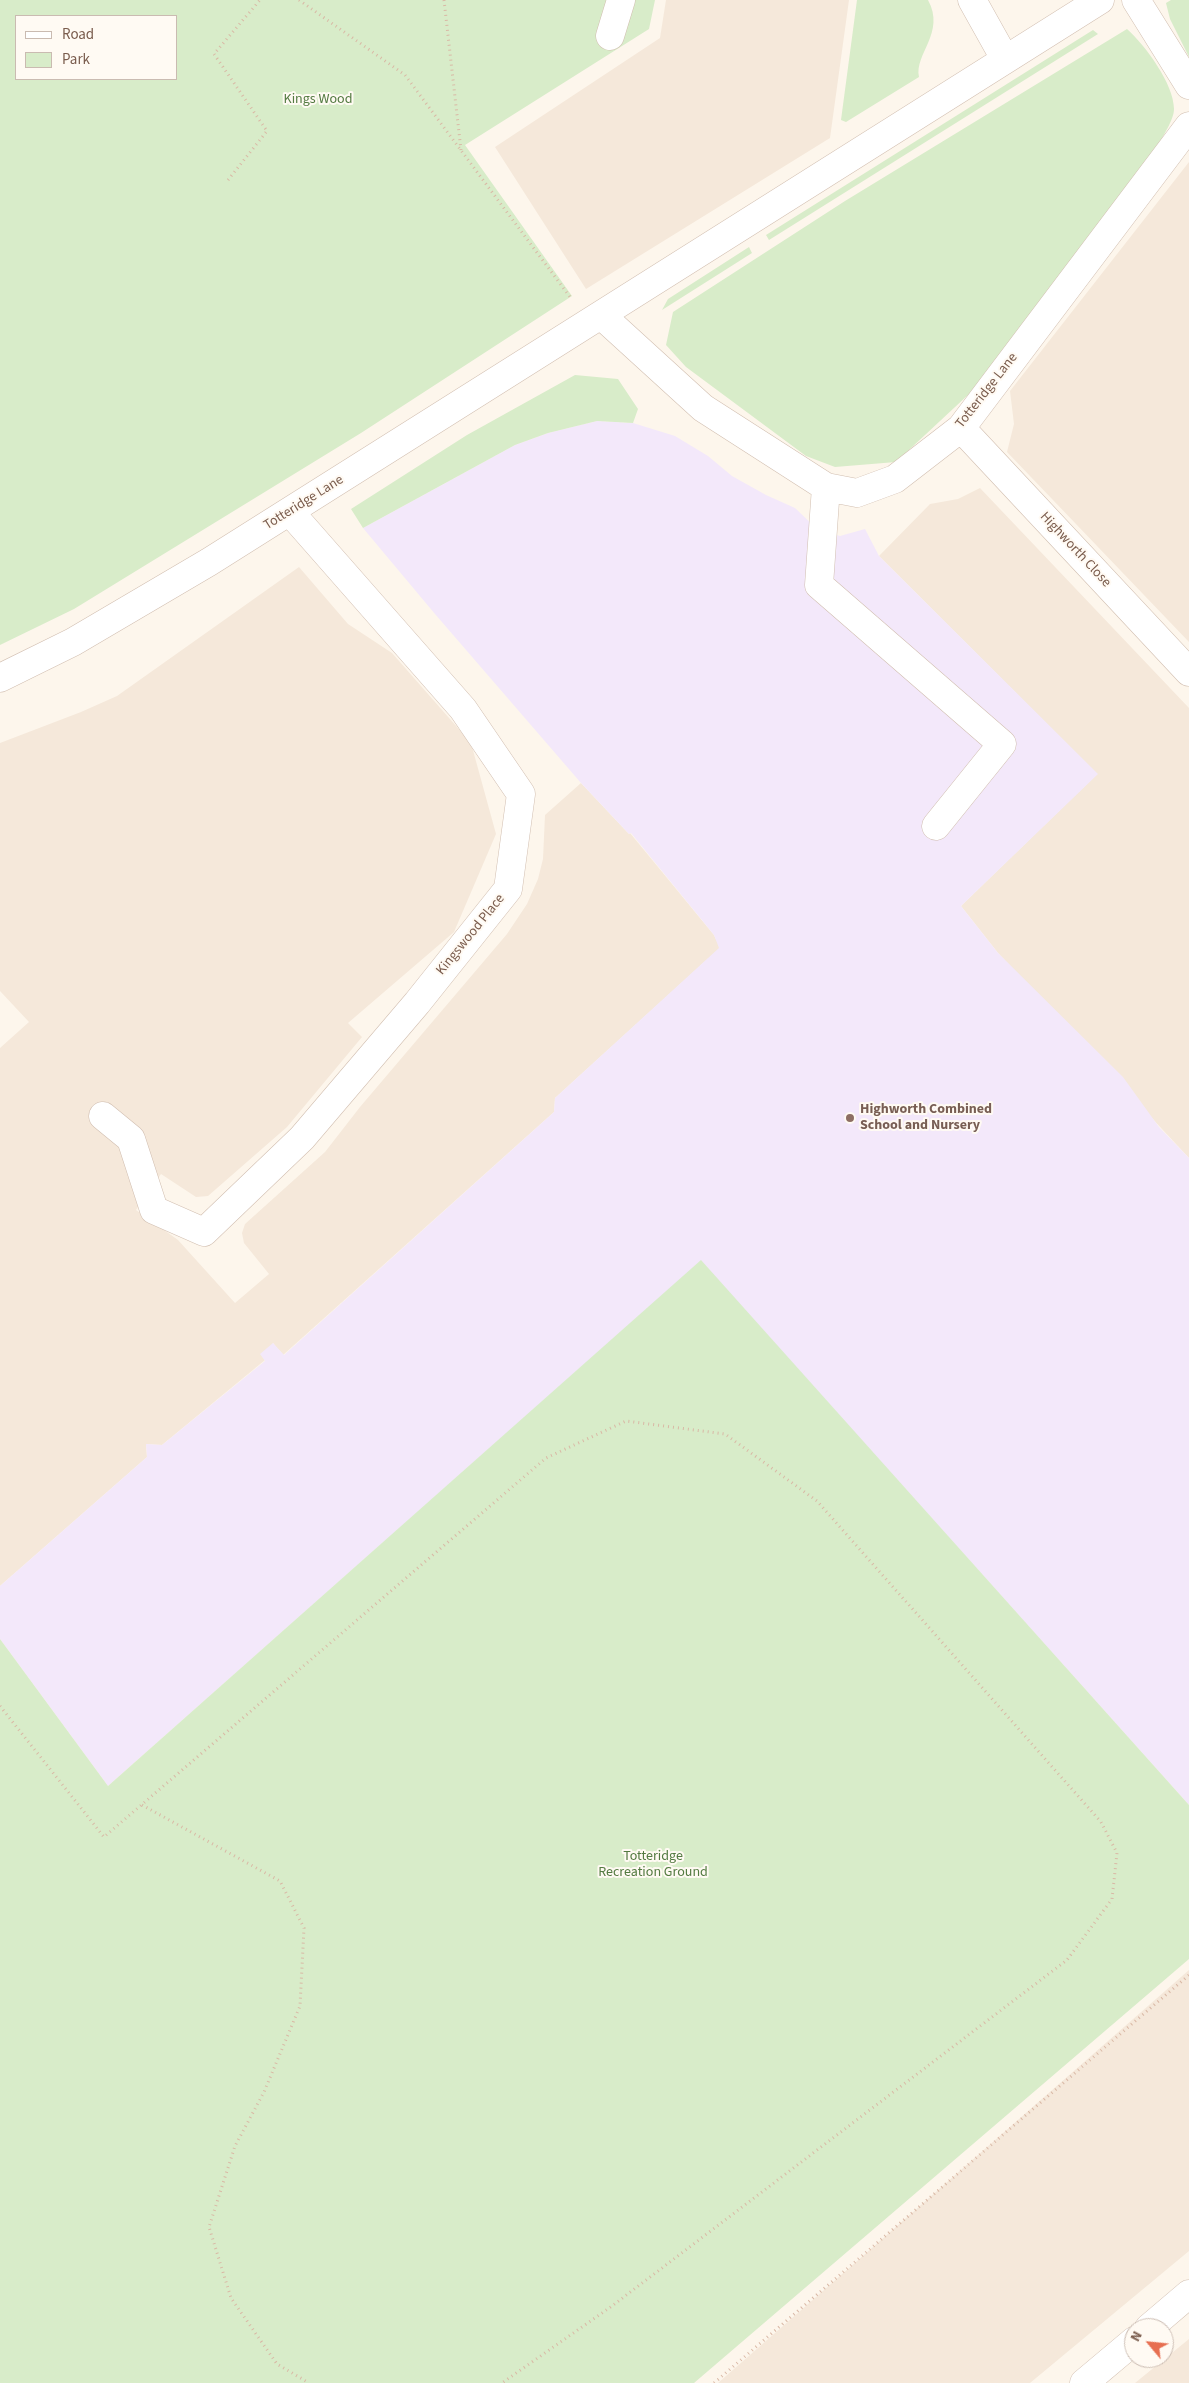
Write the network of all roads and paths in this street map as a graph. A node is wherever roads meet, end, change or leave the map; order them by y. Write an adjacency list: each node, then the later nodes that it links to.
1 (260, 0): 13 (path)
2 (299, 0): 12 (path)
3 (444, 0): 12 (path)
4 (621, 0): 8 (street)
5 (972, 0): 9 (street)
6 (1100, 0): 9 (street, Totteridge Lane)
7 (1136, 0): 10 (street)
8 (610, 36)
9 (1006, 59): 14 (street, Totteridge Lane)
10 (1189, 85)
11 (1189, 126): 15 (street, Totteridge Lane)
12 (462, 151): 14 (path)
13 (228, 180)
14 (595, 319): 16 (street, Totteridge Lane); 17 (street, Totteridge Lane)
15 (961, 428): 16 (street, Totteridge Lane); 18 (street, Highworth Close)
16 (826, 487): 20 (street)
17 (290, 512): 19 (street, Totteridge Lane); 21 (street, Kingswood Place)
18 (1189, 672)
19 (0, 678)
20 (936, 826)
21 (103, 1116)
22 (0, 1706): 23 (path)
23 (142, 1805): 28 (path); 29 (path)
24 (1189, 1975): 30 (path)
25 (1189, 2294): 26 (street)
26 (1161, 2318)
27 (1124, 2349): 31 (street)
28 (309, 2383)
29 (502, 2383)
30 (714, 2383)
31 (1084, 2383)

